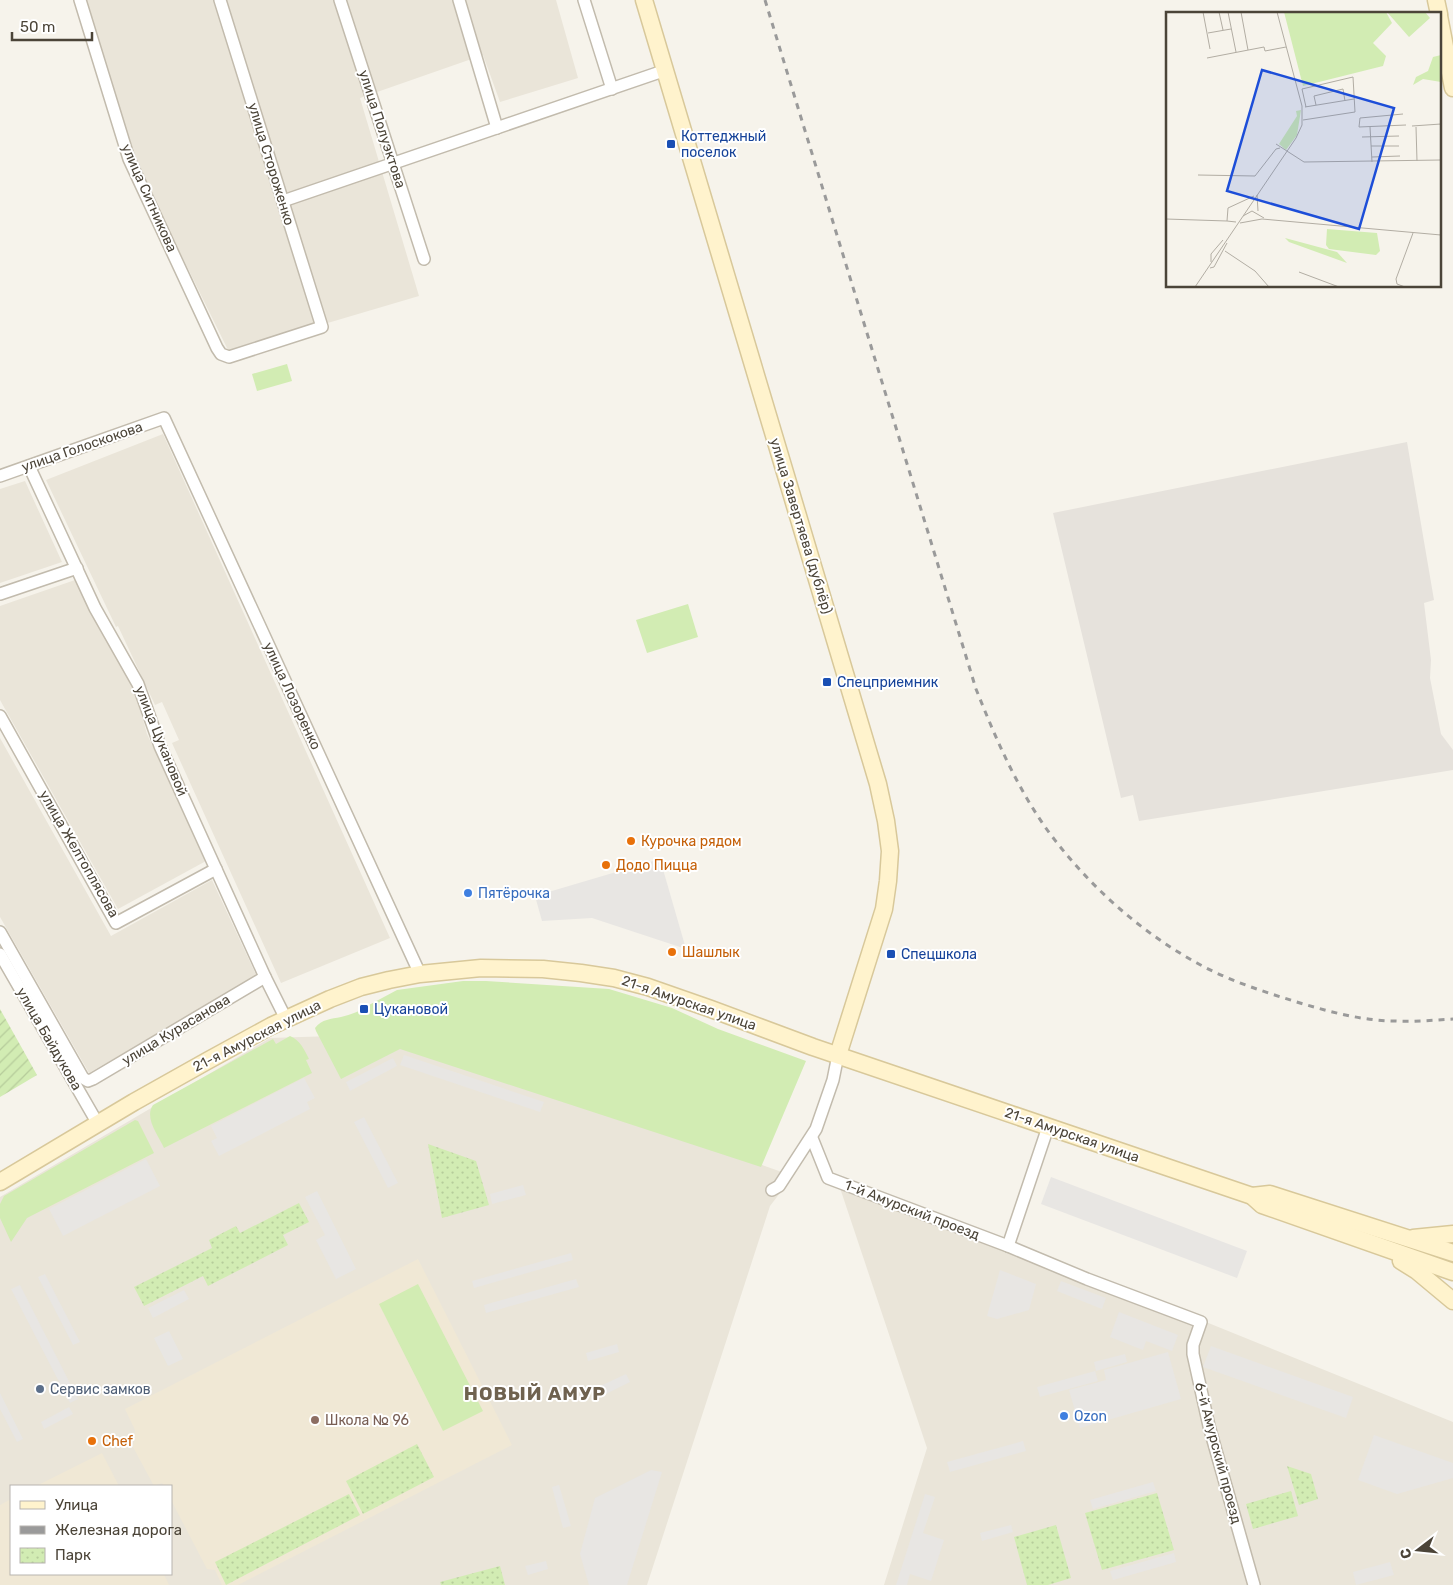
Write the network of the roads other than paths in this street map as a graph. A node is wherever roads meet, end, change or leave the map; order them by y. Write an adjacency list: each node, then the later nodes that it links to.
1 (80, 0): 15 (street, улица Ситникова)
2 (220, 0): 13 (street, улица Стороженко)
3 (340, 0): 12 (street, улица Полуэктова)
4 (459, 0): 11 (street)
5 (584, 0): 10 (street)
6 (644, 0): 8 (main road, улица Завертяева (дублёр))
7 (1440, 20): 9 (main road)
8 (666, 70): 10 (street); 28 (main road, улица Завертяева (дублёр))
9 (1453, 88)
10 (612, 89): 11 (street)
11 (498, 128): 12 (street)
12 (393, 164): 13 (street); 14 (street, улица Полуэктова)
13 (283, 201): 15 (street, улица Стороженко)
14 (424, 259)
15 (322, 327)
16 (164, 418): 17 (street, улица Голоскокова); 25 (street, улица Лозоренко)
17 (29, 466): 18 (street, улица Голоскокова); 19 (street, улица Цукановой)
18 (0, 476)
19 (76, 568): 20 (street); 22 (street, улица Цукановой)
20 (0, 594)
21 (0, 716): 22 (street, улица Желтоплясова)
22 (216, 869): 26 (street, улица Цукановой)
23 (0, 932): 29 (street, улица Байдукова)
24 (0, 954): 30 (street, улица Байдукова)
25 (420, 974): 27 (main road, 21-я Амурская улица); 28 (main road, 21-я Амурская улица)
26 (265, 977): 27 (street, улица Цукановой); 29 (street, улица Курасанова)
27 (286, 1019): 30 (main road, 21-я Амурская улица)
28 (838, 1055): 31 (main road, 21-я Амурская улица); 32 (street)
29 (88, 1081)
30 (98, 1124): 33 (main road, 21-я Амурская улица)
31 (1048, 1127): 35 (main road, 21-я Амурская улица); 38 (street)
32 (812, 1138): 34 (street); 38 (street, 1-й Амурский проезд)
33 (0, 1182)
34 (772, 1190)
35 (1252, 1196): 37 (main road, 21-я Амурская улица); 39 (main road, 21-я Амурская улица)
36 (1453, 1234): 37 (main road)
37 (1406, 1238): 40 (main road, 21-я Амурская улица)
38 (1008, 1246): 43 (street, 1-й Амурский проезд)
39 (1396, 1253): 41 (main road, 21-я Амурская улица); 42 (main road)
40 (1453, 1253)
41 (1453, 1272)
42 (1453, 1300)
43 (1201, 1322): 44 (street, 6-й Амурский проезд)
44 (1254, 1585)

